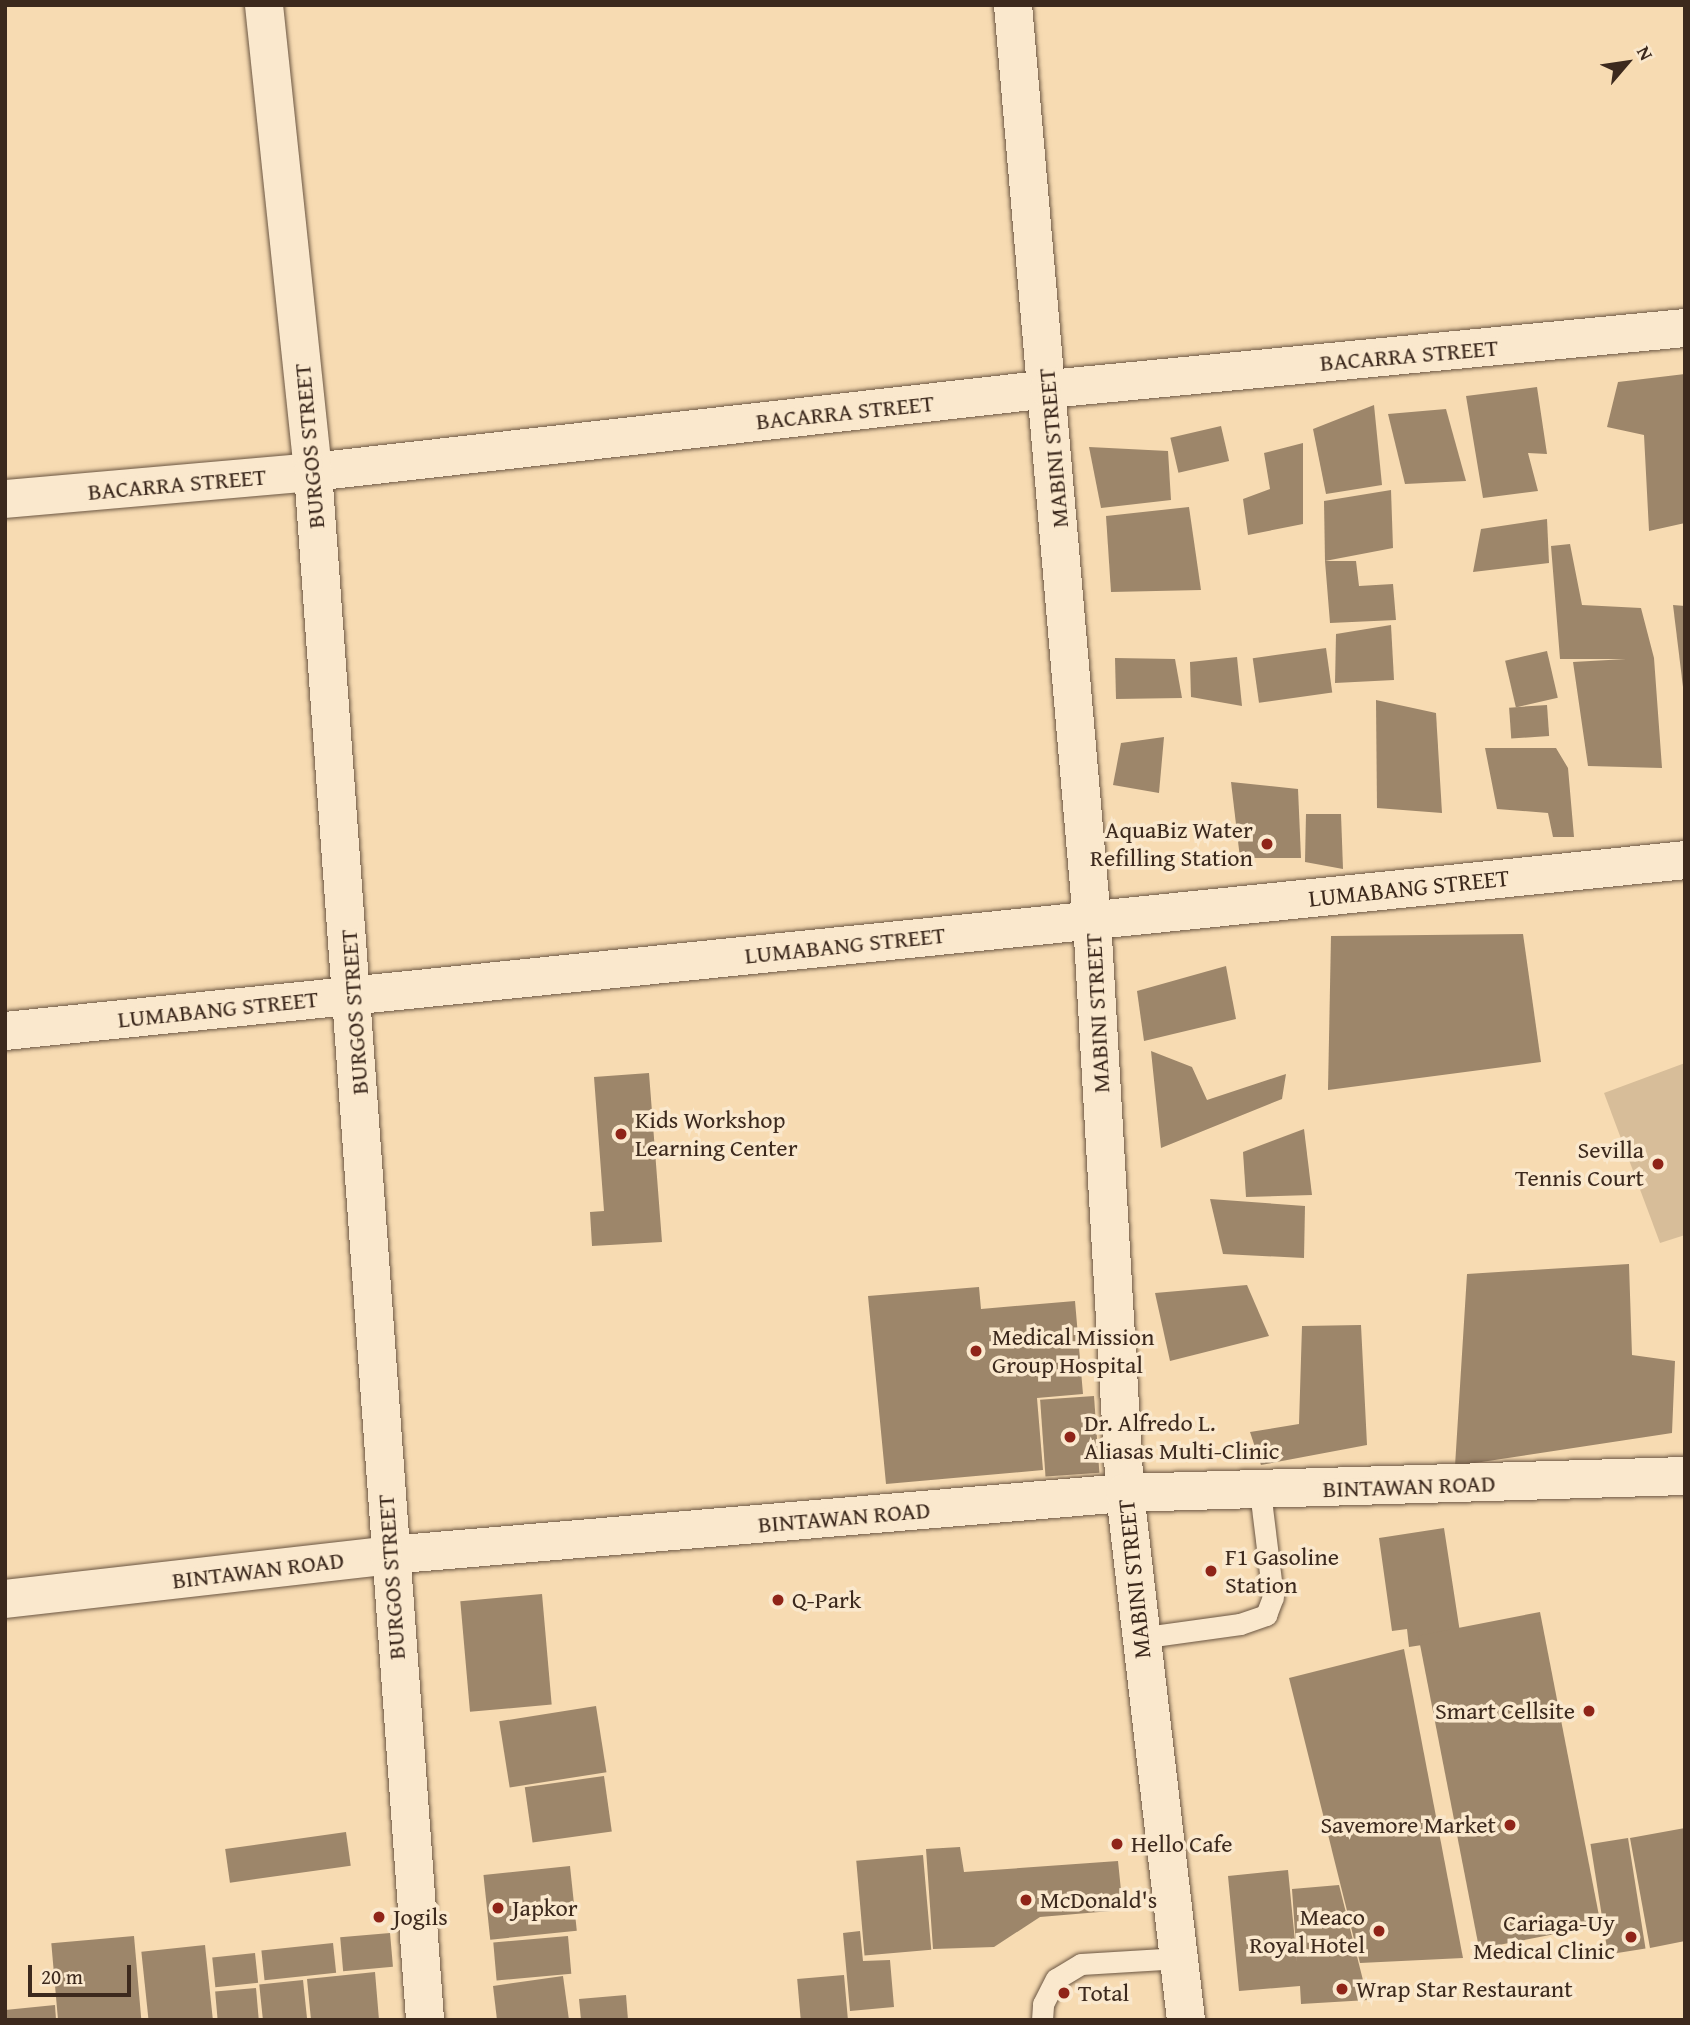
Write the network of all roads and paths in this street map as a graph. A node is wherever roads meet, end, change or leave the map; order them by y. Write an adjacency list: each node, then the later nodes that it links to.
1 (264, 5): 5 (street, BURGOS STREET)
2 (1013, 5): 4 (street, MABINI STREET)
3 (1685, 328): 4 (street, BACARRA STREET)
4 (1049, 389): 5 (street, BACARRA STREET); 8 (street, MABINI STREET)
5 (313, 472): 6 (street, BACARRA STREET); 9 (street, BURGOS STREET)
6 (5, 499)
7 (1685, 860): 8 (street, LUMABANG STREET)
8 (1092, 920): 9 (street, LUMABANG STREET); 13 (street, MABINI STREET)
9 (354, 995): 10 (street, LUMABANG STREET); 14 (street, BURGOS STREET)
10 (5, 1031)
11 (1685, 1476): 12 (street, BINTAWAN ROAD)
12 (1260, 1492): 13 (street, BINTAWAN ROAD); 16 (lane)
13 (1125, 1493): 14 (street, BINTAWAN ROAD); 16 (street, MABINI STREET)
14 (389, 1555): 15 (street, BINTAWAN ROAD); 18 (street, BURGOS STREET)
15 (5, 1599)
16 (1139, 1638): 17 (street, MABINI STREET)
17 (1180, 1958): 19 (lane); 20 (street, MABINI STREET)
18 (425, 2020)
19 (1042, 2020)
20 (1186, 2020)

